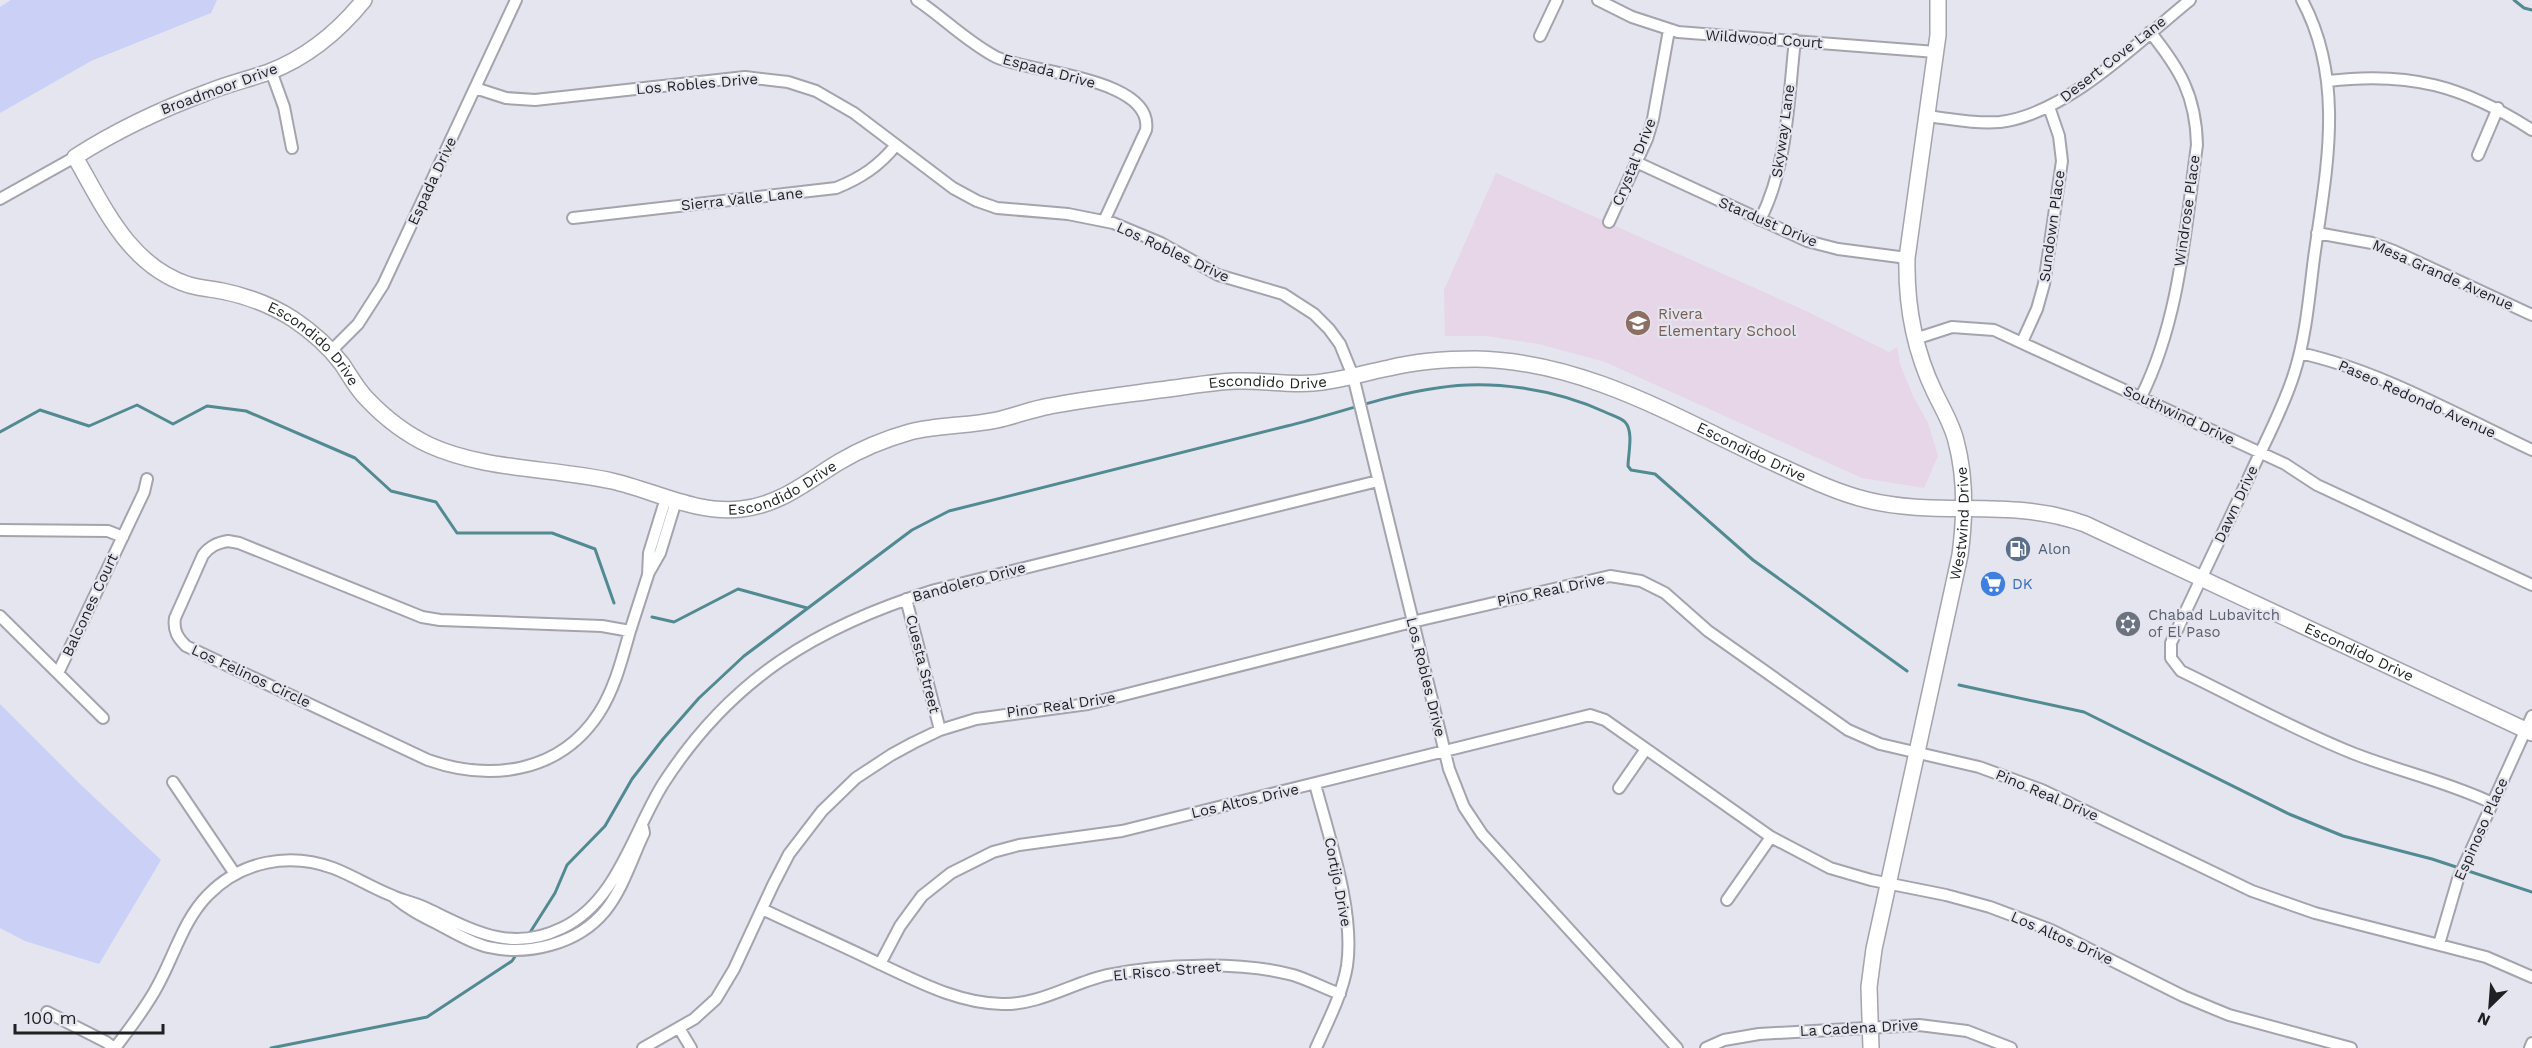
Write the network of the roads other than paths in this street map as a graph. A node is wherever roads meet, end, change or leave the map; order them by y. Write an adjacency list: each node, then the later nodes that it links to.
1 (364, 0): 14 (street, Broadmoor Drive)
2 (516, 0): 16 (street, Espada Drive)
3 (917, 0): 29 (street, Espada Drive)
4 (1557, 0): 11 (street)
5 (1598, 0): 9 (street, Wildwood Court)
6 (1938, 0): 13 (street, Westwind Drive)
7 (2190, 0): 10 (street, Desert Cove Lane)
8 (2302, 0): 15 (street, Dawn Drive)
9 (1669, 30): 12 (street, Wildwood Court); 25 (street, Crystal Drive)
10 (2150, 32): 17 (street, Desert Cove Lane); 39 (street, Windrose Place)
11 (1540, 36)
12 (1795, 40): 13 (street, Wildwood Court); 28 (street, Skyway Lane)
13 (1936, 52): 19 (street, Westwind Drive)
14 (271, 71): 22 (street); 24 (street, Broadmoor Drive)
15 (2328, 81): 18 (street); 31 (street, Dawn Drive)
16 (476, 88): 21 (street, Los Robles Drive); 36 (street, Espada Drive)
17 (2049, 107): 19 (street, Desert Cove Lane); 35 (street, Sundown Place)
18 (2498, 108): 20 (street); 23 (street)
19 (1927, 116): 32 (street, Westwind Drive)
20 (2532, 130)
21 (896, 145): 27 (street, Sierra Valle Lane); 29 (street, Los Robles Drive)
22 (292, 148)
23 (2478, 155)
24 (75, 157): 26 (street, Broadmoor Drive); 36 (street, Escondido Drive)
25 (1636, 162): 28 (street, Stardust Drive); 30 (street, Crystal Drive)
26 (0, 199)
27 (573, 218)
28 (1760, 219): 32 (street, Stardust Drive)
29 (1104, 221): 38 (street, Los Robles Drive)
30 (1609, 222)
31 (2317, 233): 33 (street, Mesa Grande Avenue); 37 (street, Dawn Drive)
32 (1907, 258): 34 (street, Westwind Drive)
33 (2532, 315)
34 (1915, 339): 35 (street, Southwind Drive); 45 (street, Westwind Drive)
35 (2022, 342): 39 (street, Southwind Drive)
36 (331, 351): 44 (street, Escondido Drive)
37 (2300, 353): 40 (street, Paseo Redondo Avenue); 41 (street, Dawn Drive)
38 (1353, 376): 43 (street, Los Robles Drive); 44 (street, Escondido Drive); 45 (street, Escondido Drive)
39 (2141, 397): 41 (street, Southwind Drive)
40 (2532, 450)
41 (2260, 453): 48 (street, Dawn Drive); 49 (street, Southwind Drive)
42 (147, 479): 47 (street, Balcones Court)
43 (1378, 481): 50 (street, Bandolero Drive); 52 (street, Los Robles Drive)
44 (671, 499): 53 (street, Los Felinos Circle)
45 (1964, 507): 48 (street, Escondido Drive); 60 (street, Westwind Drive)
46 (0, 530): 47 (street, Balcones Court)
47 (123, 537): 54 (street, Balcones Court)
48 (2201, 579): 56 (street, Escondido Drive); 64 (street, Dawn Drive)
49 (2532, 585)
50 (906, 599): 57 (street, Cuesta Street); 65 (street, Bandolero Drive)
51 (0, 616): 54 (street, Balcones Court)
52 (1412, 622): 57 (street, Pino Real Drive); 59 (street, Los Robles Drive); 60 (street, Pino Real Drive)
53 (630, 632): 53 (street, Los Felinos Circle)
54 (58, 673): 55 (street, Balcones Court)
55 (103, 718)
56 (2530, 727): 64 (street, Espinoso Place)
57 (940, 730): 71 (street, Pino Real Drive)
58 (1646, 749): 59 (street, Los Altos Drive); 63 (street); 66 (street, Los Altos Drive)
59 (1444, 751): 62 (street, Los Altos Drive); 84 (street, Los Robles Drive)
60 (1917, 753): 68 (street, Westwind Drive); 72 (street, Pino Real Drive)
61 (173, 782): 67 (street)
62 (1315, 784): 73 (street, Los Altos Drive); 75 (street, Cortijo Drive)
63 (1619, 788)
64 (2492, 803): 72 (street, Espinoso Place)
65 (643, 822): 69 (street, Bandolero Drive); 69 (street, Bandolero Drive)
66 (1771, 837): 68 (street, Los Altos Drive); 70 (street)
67 (235, 874): 69 (street, Bandolero Drive); 80 (street, Bandolero Drive)
68 (1888, 883): 77 (street, Westwind Drive); 88 (street, Los Altos Drive)
69 (395, 897)
70 (1727, 900)
71 (762, 909): 73 (street, El Risco Street); 78 (street, Pino Real Drive)
72 (2439, 944): 74 (street, Pino Real Drive)
73 (880, 964): 75 (street, El Risco Street)
74 (2532, 977)
75 (1340, 994): 83 (street, Cortijo Drive)
76 (47, 1012): 80 (street)
77 (1869, 1026): 85 (street, La Cadena Drive); 86 (street, Westwind Drive); 87 (street, La Cadena Drive)
78 (679, 1028): 81 (street, Pino Real Drive); 82 (street)
79 (2532, 1044): 89 (street)
80 (114, 1048)
81 (643, 1048)
82 (691, 1048)
83 (1316, 1048)
84 (1677, 1048)
85 (1706, 1048)
86 (1871, 1048)
87 (2011, 1048)
88 (2350, 1048)
89 (2530, 1048)

